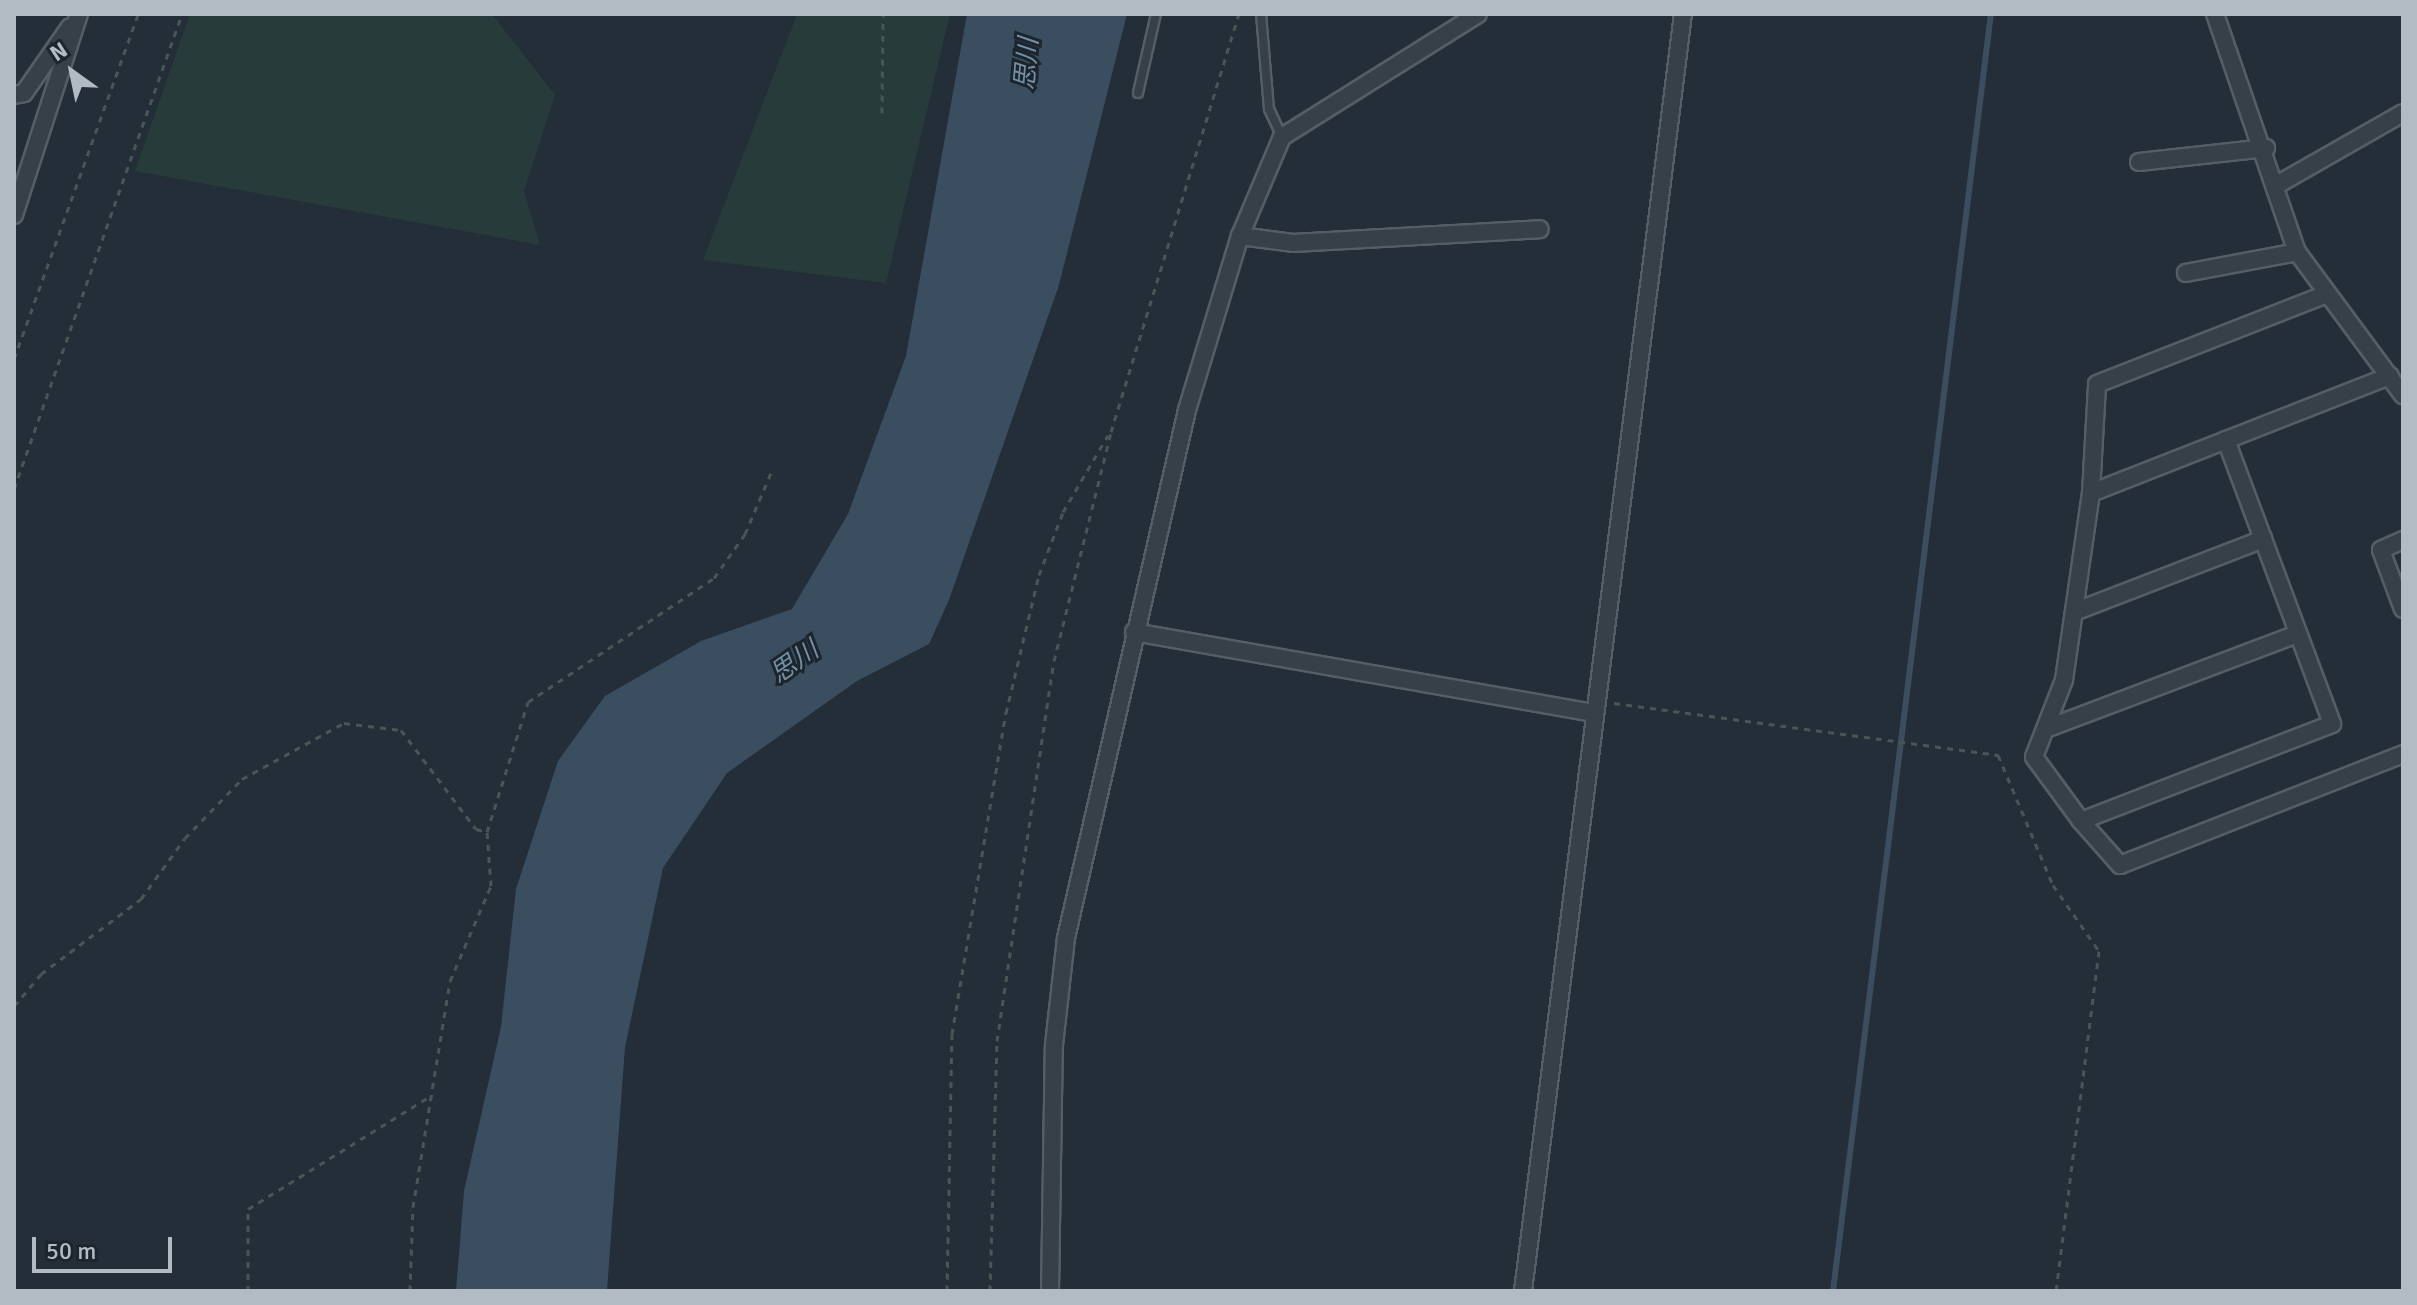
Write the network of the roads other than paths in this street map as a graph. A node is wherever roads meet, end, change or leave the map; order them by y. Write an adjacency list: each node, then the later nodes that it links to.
1 (79, 14): 8 (street); 14 (street)
2 (1156, 14): 7 (lane)
3 (1261, 14): 10 (lane)
4 (1478, 14): 10 (street)
5 (1683, 14): 30 (street)
6 (2215, 14): 11 (street)
7 (1138, 93)
8 (14, 95)
9 (2403, 113): 13 (street)
10 (1282, 137): 16 (street)
11 (2266, 148): 12 (street); 13 (street)
12 (2139, 162)
13 (2275, 186): 17 (street)
14 (14, 215)
15 (1540, 229): 16 (street)
16 (1240, 236): 28 (street)
17 (2297, 252): 18 (street); 19 (street)
18 (2186, 273)
19 (2322, 296): 20 (street); 23 (street)
20 (2390, 376): 21 (street); 22 (street)
21 (2403, 395)
22 (2226, 440): 23 (street); 24 (street)
23 (2091, 493): 27 (street)
24 (2263, 539): 27 (street); 29 (street)
25 (2403, 540): 26 (street)
26 (2403, 609)
27 (2074, 612): 31 (street)
28 (1134, 632): 30 (street); 34 (street)
29 (2297, 634): 31 (street); 33 (street)
30 (1596, 707): 35 (street)
31 (2051, 727): 33 (street)
32 (2403, 754): 33 (street)
33 (2081, 821)
34 (1050, 1291)
35 (1523, 1291)

